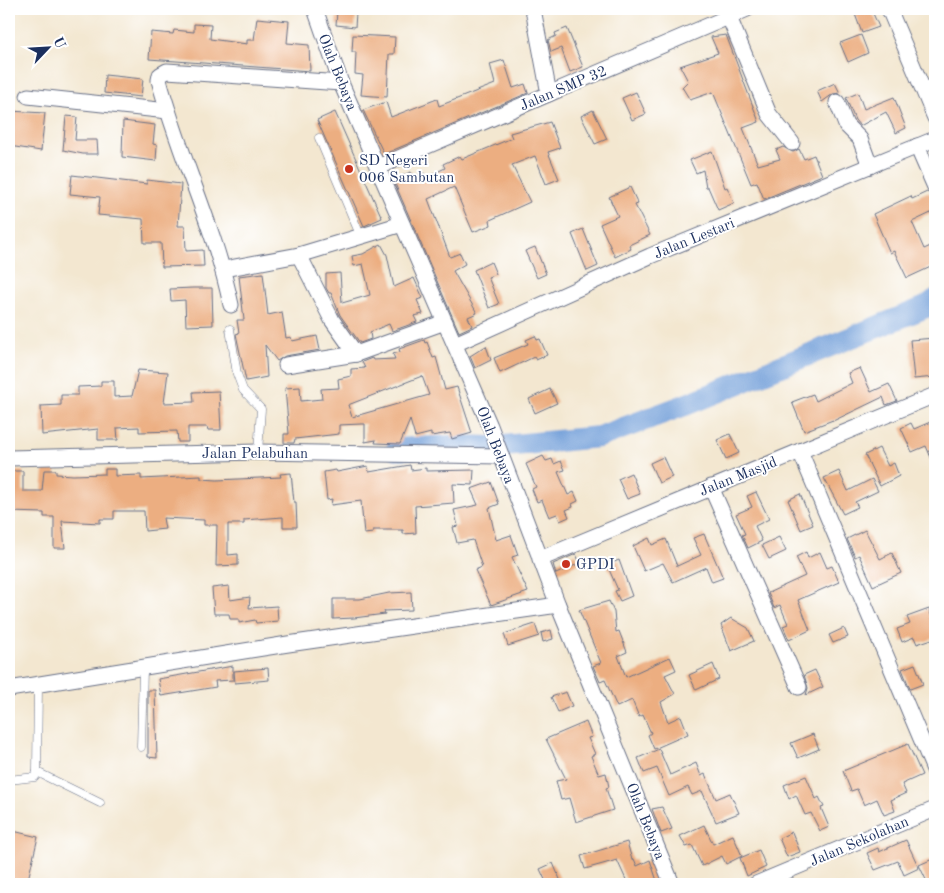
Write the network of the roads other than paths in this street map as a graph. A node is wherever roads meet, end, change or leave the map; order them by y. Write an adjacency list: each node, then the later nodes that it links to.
1 (314, 9): 6 (street, Olah Bebaya)
2 (533, 9): 7 (street)
3 (747, 9): 5 (street, Jalan SMP 32)
4 (889, 9): 11 (street)
5 (728, 17): 7 (street, Jalan SMP 32); 14 (street)
6 (341, 83): 10 (street); 17 (street, Olah Bebaya)
7 (549, 94): 17 (street, Jalan SMP 32)
8 (28, 96): 10 (street)
9 (837, 102): 16 (street)
10 (168, 111): 22 (street)
11 (935, 118)
12 (319, 138): 20 (lane)
13 (935, 139): 15 (street, Jalan Lestari)
14 (792, 143)
15 (917, 146): 16 (street, Jalan Lestari); 18 (street)
16 (870, 166): 26 (street, Jalan Lestari)
17 (378, 167): 19 (street, Olah Bebaya)
18 (935, 187)
19 (402, 224): 20 (street); 24 (street, Olah Bebaya)
20 (361, 237): 21 (street)
21 (299, 255): 22 (street); 27 (street)
22 (224, 269): 23 (street)
23 (231, 305)
24 (445, 322): 26 (street, Olah Bebaya); 27 (street)
25 (230, 329): 30 (lane)
26 (455, 344): 32 (street, Olah Bebaya)
27 (356, 354): 28 (street)
28 (286, 365)
29 (933, 401): 31 (street, Jalan Masjid)
30 (258, 446): 32 (street, Jalan Pelabuhan); 33 (street, Jalan Pelabuhan)
31 (800, 451): 34 (street, Jalan Masjid); 43 (street)
32 (500, 453): 35 (street, Olah Bebaya)
33 (9, 458)
34 (711, 487): 35 (street, Jalan Masjid); 39 (street)
35 (540, 559): 36 (street, Olah Bebaya)
36 (558, 605): 37 (street); 48 (street, Olah Bebaya)
37 (143, 668): 38 (street); 41 (lane)
38 (38, 684): 40 (street); 42 (lane)
39 (799, 687)
40 (9, 689)
41 (141, 747)
42 (37, 772): 44 (lane); 45 (lane)
43 (935, 772)
44 (9, 780)
45 (100, 803)
46 (935, 809): 47 (street, Jalan Sekolahan)
47 (766, 882)
48 (672, 884)

